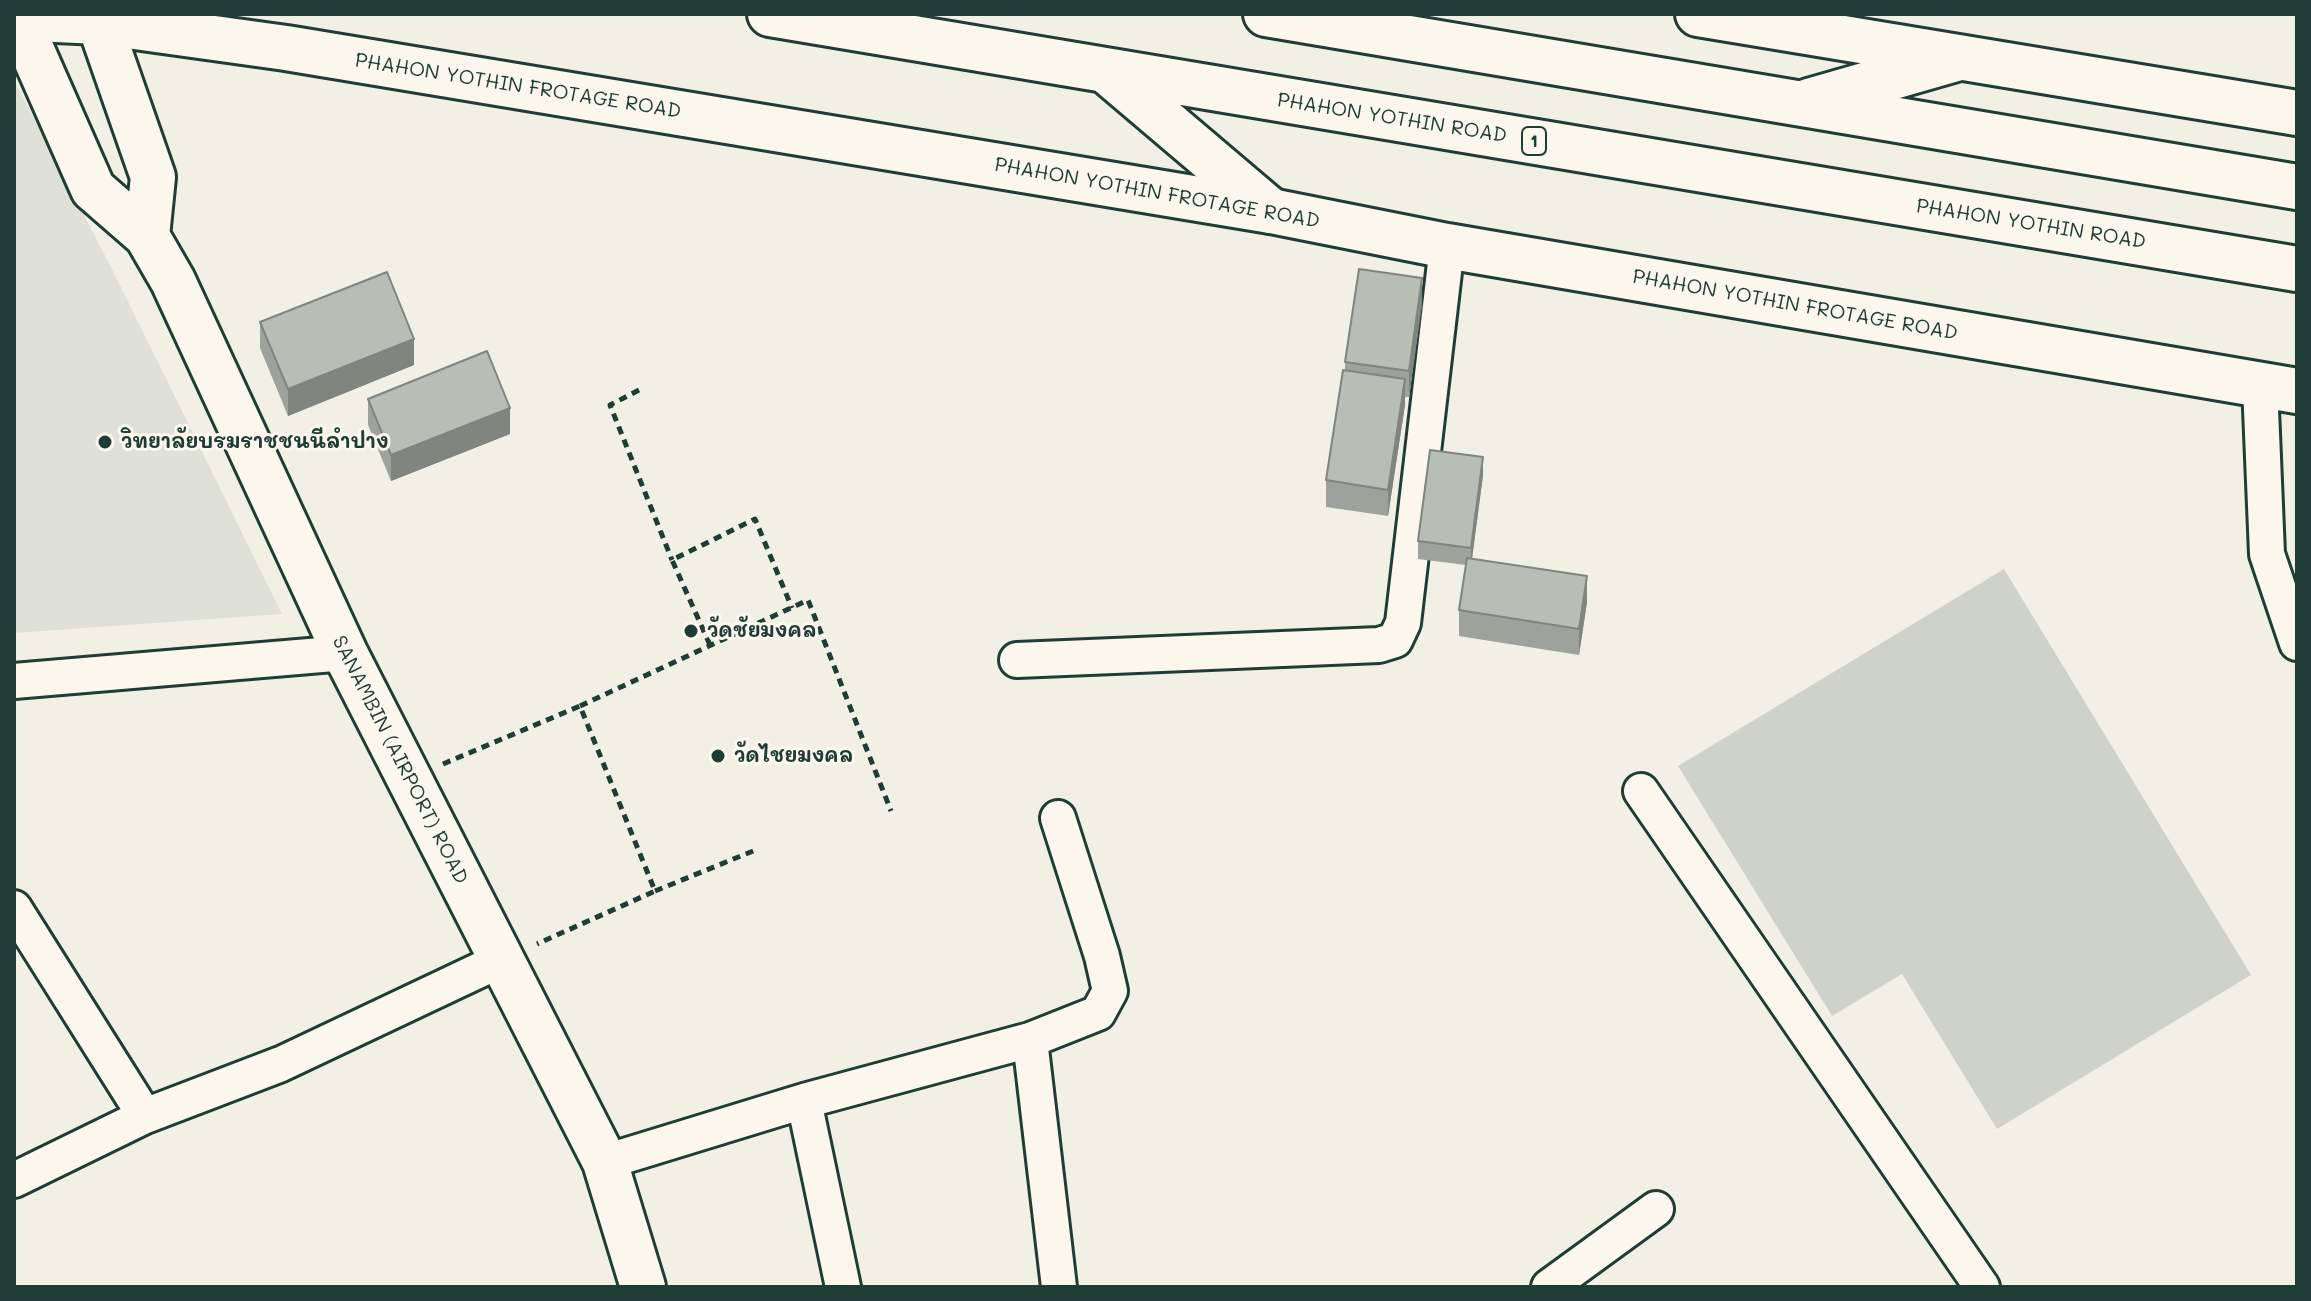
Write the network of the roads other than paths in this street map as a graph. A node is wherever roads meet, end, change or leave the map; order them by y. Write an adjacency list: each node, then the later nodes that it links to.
1 (770, 14): 7 (main road, PHAHON YOTHIN ROAD / 1)
2 (1266, 14): 8 (main road)
3 (1698, 14): 6 (main road)
4 (15, 17): 5 (main road, PHAHON YOTHIN FROTAGE ROAD); 12 (main road, SANAMBIN (AIRPORT) ROAD)
5 (99, 17): 11 (main road, PHAHON YOTHIN FROTAGE ROAD); 12 (main road)
6 (1959, 58): 8 (main road); 9 (main road)
7 (1105, 70): 11 (main road); 14 (main road, PHAHON YOTHIN ROAD / 1)
8 (1795, 105): 10 (main road)
9 (2297, 113)
10 (2297, 187)
11 (1271, 211): 13 (main road, PHAHON YOTHIN FROTAGE ROAD)
12 (147, 236): 17 (main road, SANAMBIN (AIRPORT) ROAD)
13 (1447, 246): 15 (main road, PHAHON YOTHIN FROTAGE ROAD); 18 (street)
14 (2297, 269)
15 (2278, 388): 16 (street)
16 (2297, 643)
17 (345, 653): 19 (street); 23 (main road, SANAMBIN (AIRPORT) ROAD)
18 (1017, 660)
19 (14, 681)
20 (1641, 791): 34 (street)
21 (1058, 818): 24 (street)
22 (14, 908): 26 (street)
23 (503, 959): 26 (street); 27 (main road, SANAMBIN (AIRPORT) ROAD)
24 (1030, 1040): 25 (street); 32 (street)
25 (804, 1101): 27 (street); 31 (street)
26 (145, 1116): 28 (street)
27 (605, 1162): 30 (main road, SANAMBIN (AIRPORT) ROAD)
28 (14, 1180)
29 (1656, 1209): 33 (street)
30 (643, 1287)
31 (843, 1287)
32 (1059, 1287)
33 (1549, 1287)
34 (1982, 1287)

